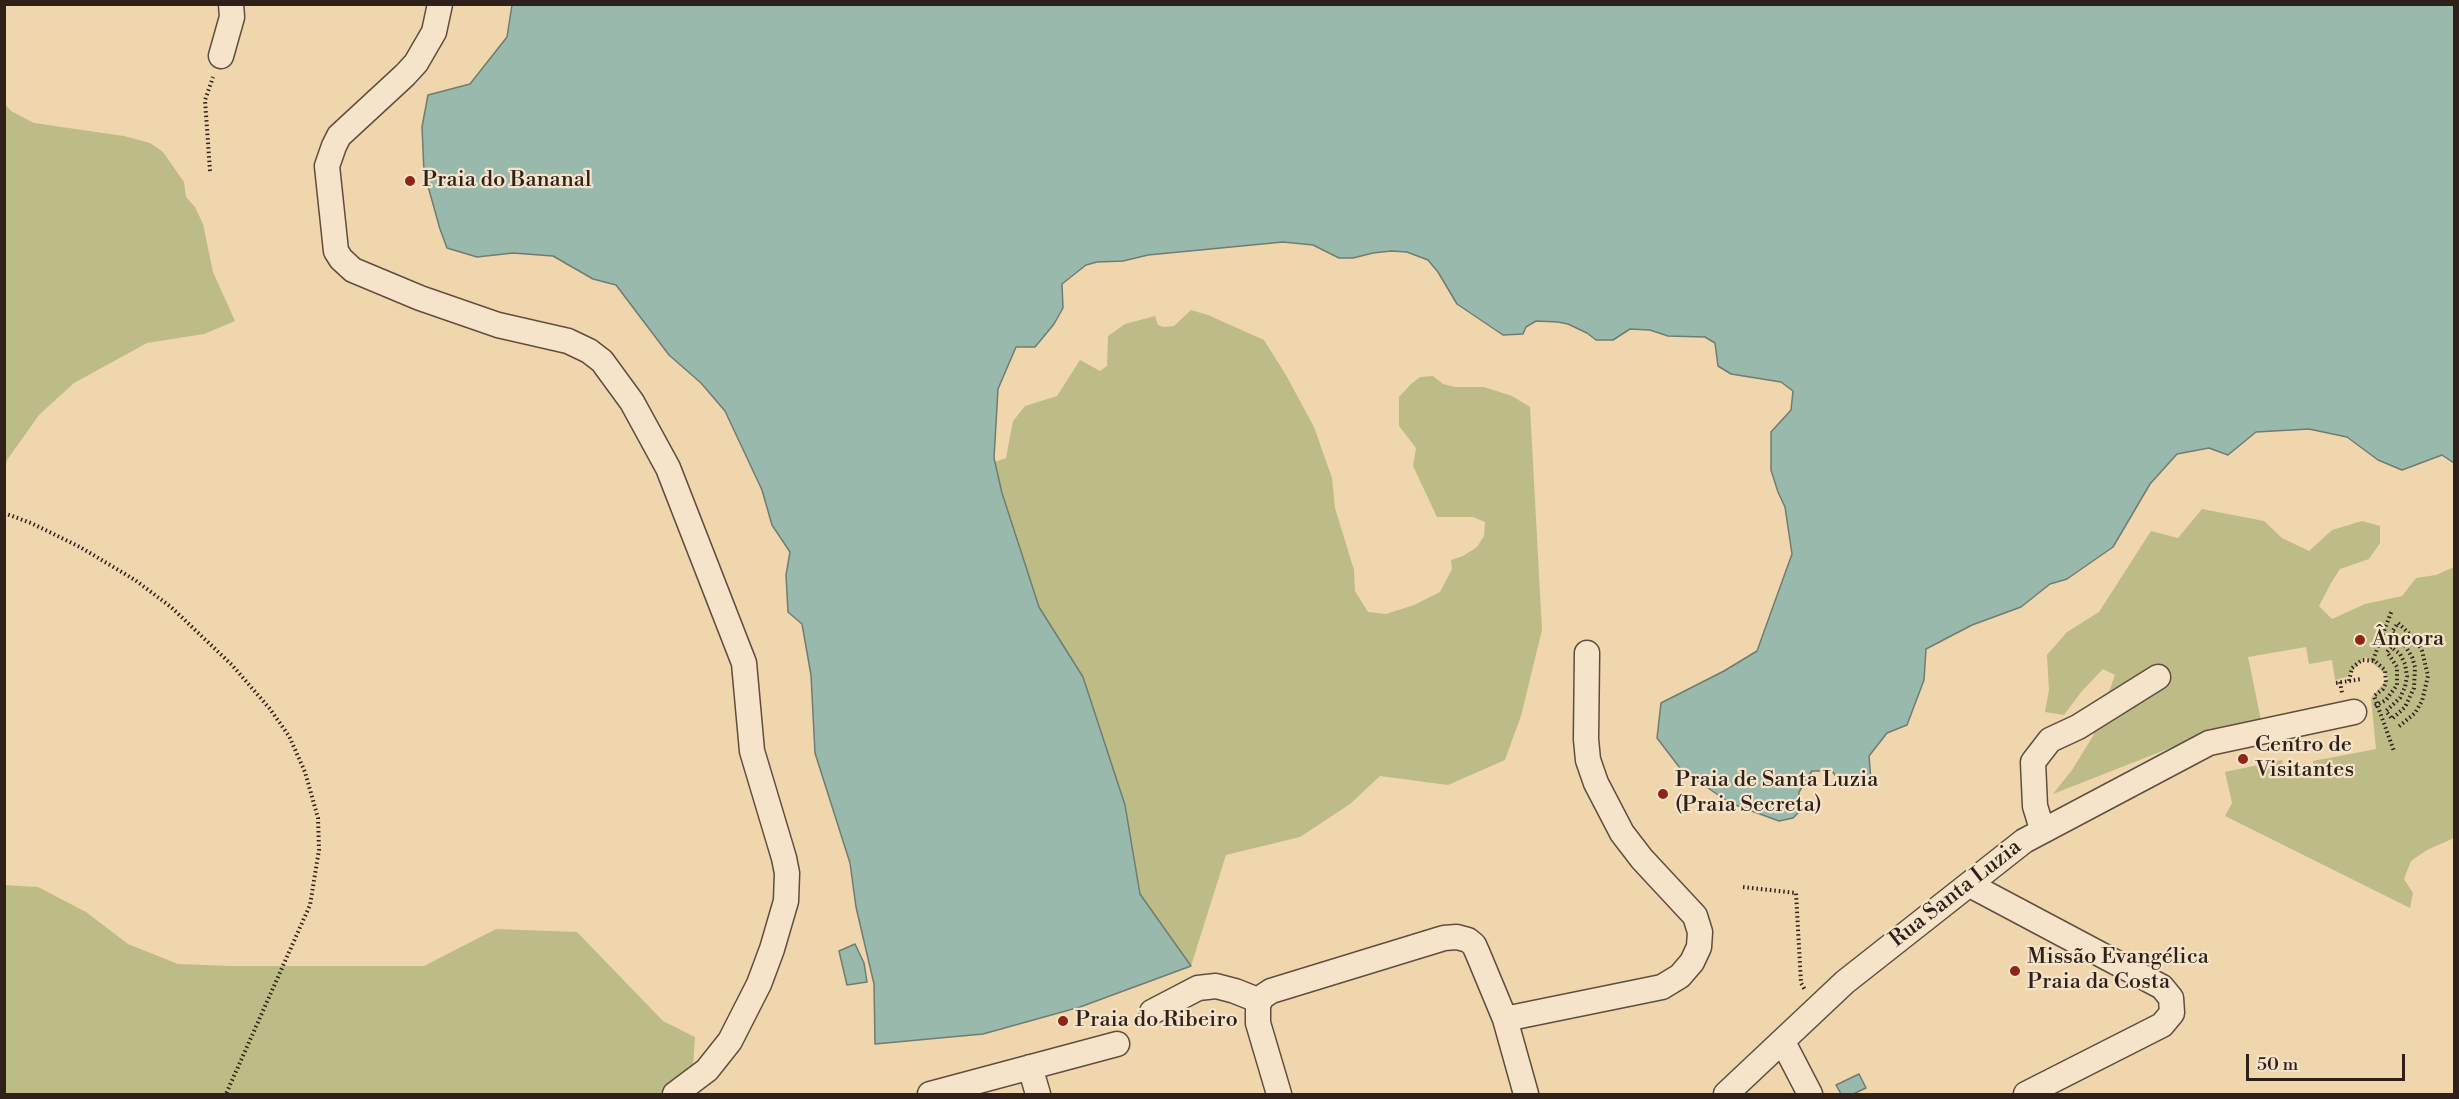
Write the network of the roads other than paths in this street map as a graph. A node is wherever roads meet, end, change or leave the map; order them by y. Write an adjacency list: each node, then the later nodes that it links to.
1 (231, 4): 3 (street)
2 (440, 4): 15 (street)
3 (221, 56)
4 (1587, 653): 11 (street)
5 (2158, 677): 7 (street)
6 (2354, 712): 7 (street, Rua Santa Luzia)
7 (2042, 829): 8 (street, Rua Santa Luzia)
8 (1970, 885): 12 (street, Rua Santa Luzia); 22 (street)
9 (1260, 1001): 10 (street); 11 (street); 18 (street)
10 (1152, 1012)
11 (1505, 1019): 19 (street)
12 (1783, 1042): 20 (street, Rua Santa Luzia); 21 (street)
13 (1117, 1044): 14 (street)
14 (1030, 1067): 16 (street); 17 (street)
15 (675, 1095)
16 (930, 1095)
17 (1038, 1095)
18 (1278, 1095)
19 (1526, 1095)
20 (1726, 1095)
21 (1810, 1095)
22 (2026, 1095)

